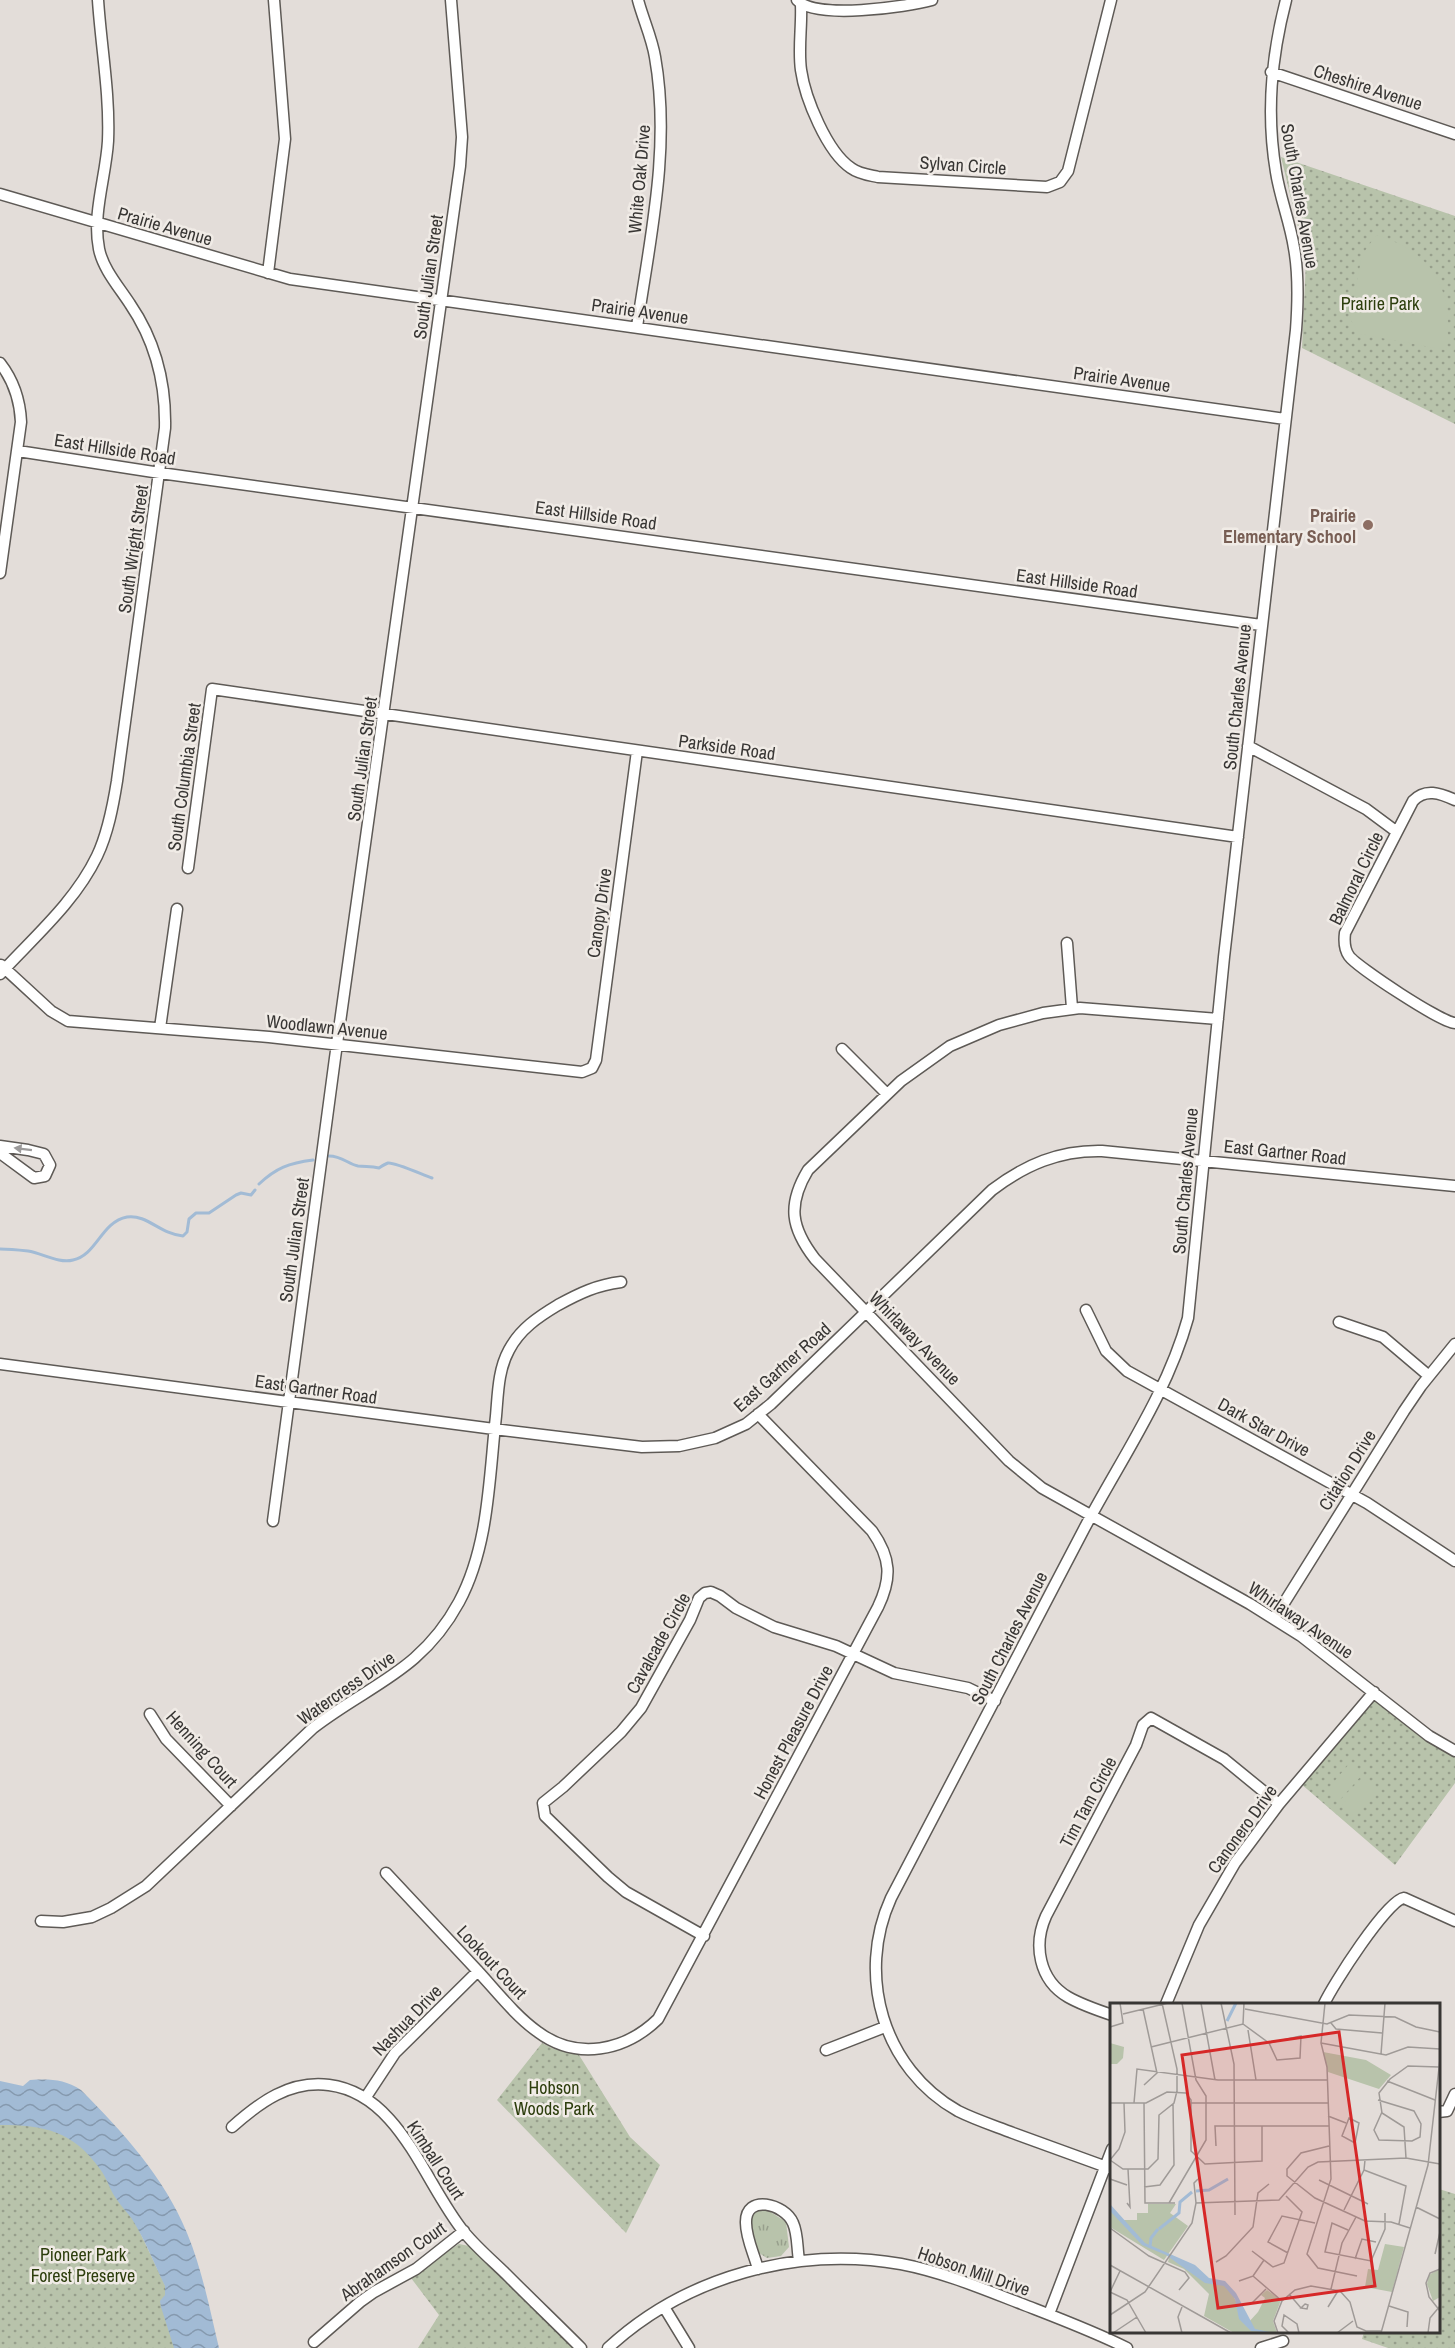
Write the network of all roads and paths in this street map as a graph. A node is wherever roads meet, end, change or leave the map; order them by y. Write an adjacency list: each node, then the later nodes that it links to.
1 (98, 0): 12 (street, South Wright Street)
2 (274, 0): 13 (street)
3 (451, 0): 14 (street, South Julian Street)
4 (638, 0): 15 (street, White Oak Drive)
5 (932, 0): 8 (street)
6 (1111, 0): 8 (street, Sylvan Circle)
7 (1286, 0): 9 (street, South Charles Avenue)
8 (799, 2)
9 (1271, 72): 10 (street, Cheshire Avenue); 17 (street, South Charles Avenue)
10 (1455, 134)
11 (0, 194): 12 (street, Prairie Avenue)
12 (98, 223): 13 (street, Prairie Avenue); 19 (street, South Wright Street)
13 (268, 273): 14 (street, Prairie Avenue)
14 (442, 300): 15 (street, Prairie Avenue); 20 (street, South Julian Street)
15 (637, 327): 17 (street, Prairie Avenue)
16 (0, 363): 18 (street)
17 (1285, 419): 22 (street, South Charles Avenue)
18 (18, 451): 19 (street, East Hillside Road); 21 (street)
19 (160, 473): 20 (street, East Hillside Road); 33 (street, South Wright Street)
20 (412, 506): 22 (street, East Hillside Road); 24 (street, South Julian Street)
21 (0, 573)
22 (1261, 625): 25 (street, South Charles Avenue)
23 (212, 689): 24 (street, Parkside Road); 30 (street, South Columbia Street)
24 (384, 714): 26 (street, Parkside Road); 38 (street, South Julian Street)
25 (1248, 746): 28 (street, Balmoral Circle); 29 (street, South Charles Avenue)
26 (637, 751): 29 (street, Parkside Road); 40 (street, Canopy Drive)
27 (1455, 800): 28 (street, Balmoral Circle)
28 (1397, 832): 36 (street, Balmoral Circle)
29 (1238, 837): 35 (street, South Charles Avenue)
30 (188, 868)
31 (177, 909): 37 (street)
32 (1066, 943): 34 (street)
33 (1, 969): 37 (street, Woodlawn Avenue)
34 (1072, 1008): 35 (street, Whirlaway Avenue); 41 (street, Whirlaway Avenue)
35 (1218, 1019): 44 (street, South Charles Avenue)
36 (1455, 1023)
37 (160, 1028): 38 (street, Woodlawn Avenue)
38 (337, 1044): 40 (street, Woodlawn Avenue); 54 (street, South Julian Street)
39 (842, 1049): 41 (street)
40 (582, 1072)
41 (887, 1094): 48 (street, Whirlaway Avenue)
42 (0, 1146): 43 (street, one-way to 42)
43 (0, 1153)
44 (1204, 1161): 45 (street, East Gartner Road); 48 (street, East Gartner Road); 53 (street, South Charles Avenue)
45 (1455, 1186)
46 (621, 1282): 56 (street, Watercress Drive)
47 (1086, 1310): 53 (street, Dark Star Drive)
48 (866, 1312): 55 (street, East Gartner Road); 58 (street, Whirlaway Avenue)
49 (1340, 1322): 52 (street)
50 (1455, 1344): 52 (street, Citation Drive)
51 (0, 1364): 54 (street, East Gartner Road)
52 (1429, 1376): 57 (street, Citation Drive)
53 (1160, 1390): 57 (street, Dark Star Drive); 58 (street, South Charles Avenue)
54 (290, 1401): 56 (street, East Gartner Road); 59 (street, South Julian Street)
55 (758, 1414): 56 (street, East Gartner Road); 62 (street, Honest Pleasure Drive)
56 (494, 1429): 68 (street, Watercress Drive)
57 (1352, 1494): 60 (street, Dark Star Drive); 61 (street, Citation Drive)
58 (1091, 1517): 61 (street, Whirlaway Avenue); 64 (street, South Charles Avenue)
59 (273, 1521)
60 (1455, 1561)
61 (1274, 1619): 63 (street, Whirlaway Avenue)
62 (853, 1654): 64 (street, Cavalcade Circle); 72 (street, Honest Pleasure Drive); 72 (street, Cavalcade Circle)
63 (1374, 1692): 66 (street, Whirlaway Avenue); 67 (street, Canonero Drive)
64 (995, 1701): 77 (street, South Charles Avenue)
65 (150, 1714): 68 (street, Henning Court)
66 (1455, 1751)
67 (1279, 1804): 74 (street, Canonero Drive); 76 (street, Tim Tam Circle)
68 (231, 1806): 70 (street, Watercress Drive)
69 (386, 1873): 73 (street, Lookout Court)
70 (40, 1921)
71 (1455, 1921): 75 (street)
72 (704, 1936): 78 (street, Honest Pleasure Drive)
73 (478, 1971): 78 (street, Lookout Court); 81 (street, Nashua Drive)
74 (1166, 2003)
75 (1325, 2003)
76 (1110, 2014)
77 (885, 2027): 79 (street); 84 (street, South Charles Avenue)
78 (589, 2050)
79 (826, 2050)
80 (1455, 2094): 82 (street)
81 (366, 2097): 83 (street, Kimball Court); 85 (street, Kimball Court)
82 (1440, 2112)
83 (232, 2127)
84 (1108, 2168): 89 (street)
85 (464, 2232): 91 (street, Abrahamson Court); 93 (street, Kimball Court)
86 (798, 2260): 87 (street, Hobson Mill Drive); 87 (street); 89 (street, Hobson Mill Drive)
87 (758, 2269): 88 (street, Hobson Mill Drive)
88 (664, 2307): 94 (street, Hobson Mill Drive); 95 (street)
89 (1049, 2314): 92 (street, Hobson Mill Drive)
90 (1283, 2341): 97 (street)
91 (314, 2342)
92 (1111, 2344): 96 (street, Hobson Mill Drive)
93 (581, 2348)
94 (608, 2348)
95 (689, 2348)
96 (1127, 2348)
97 (1261, 2348)

